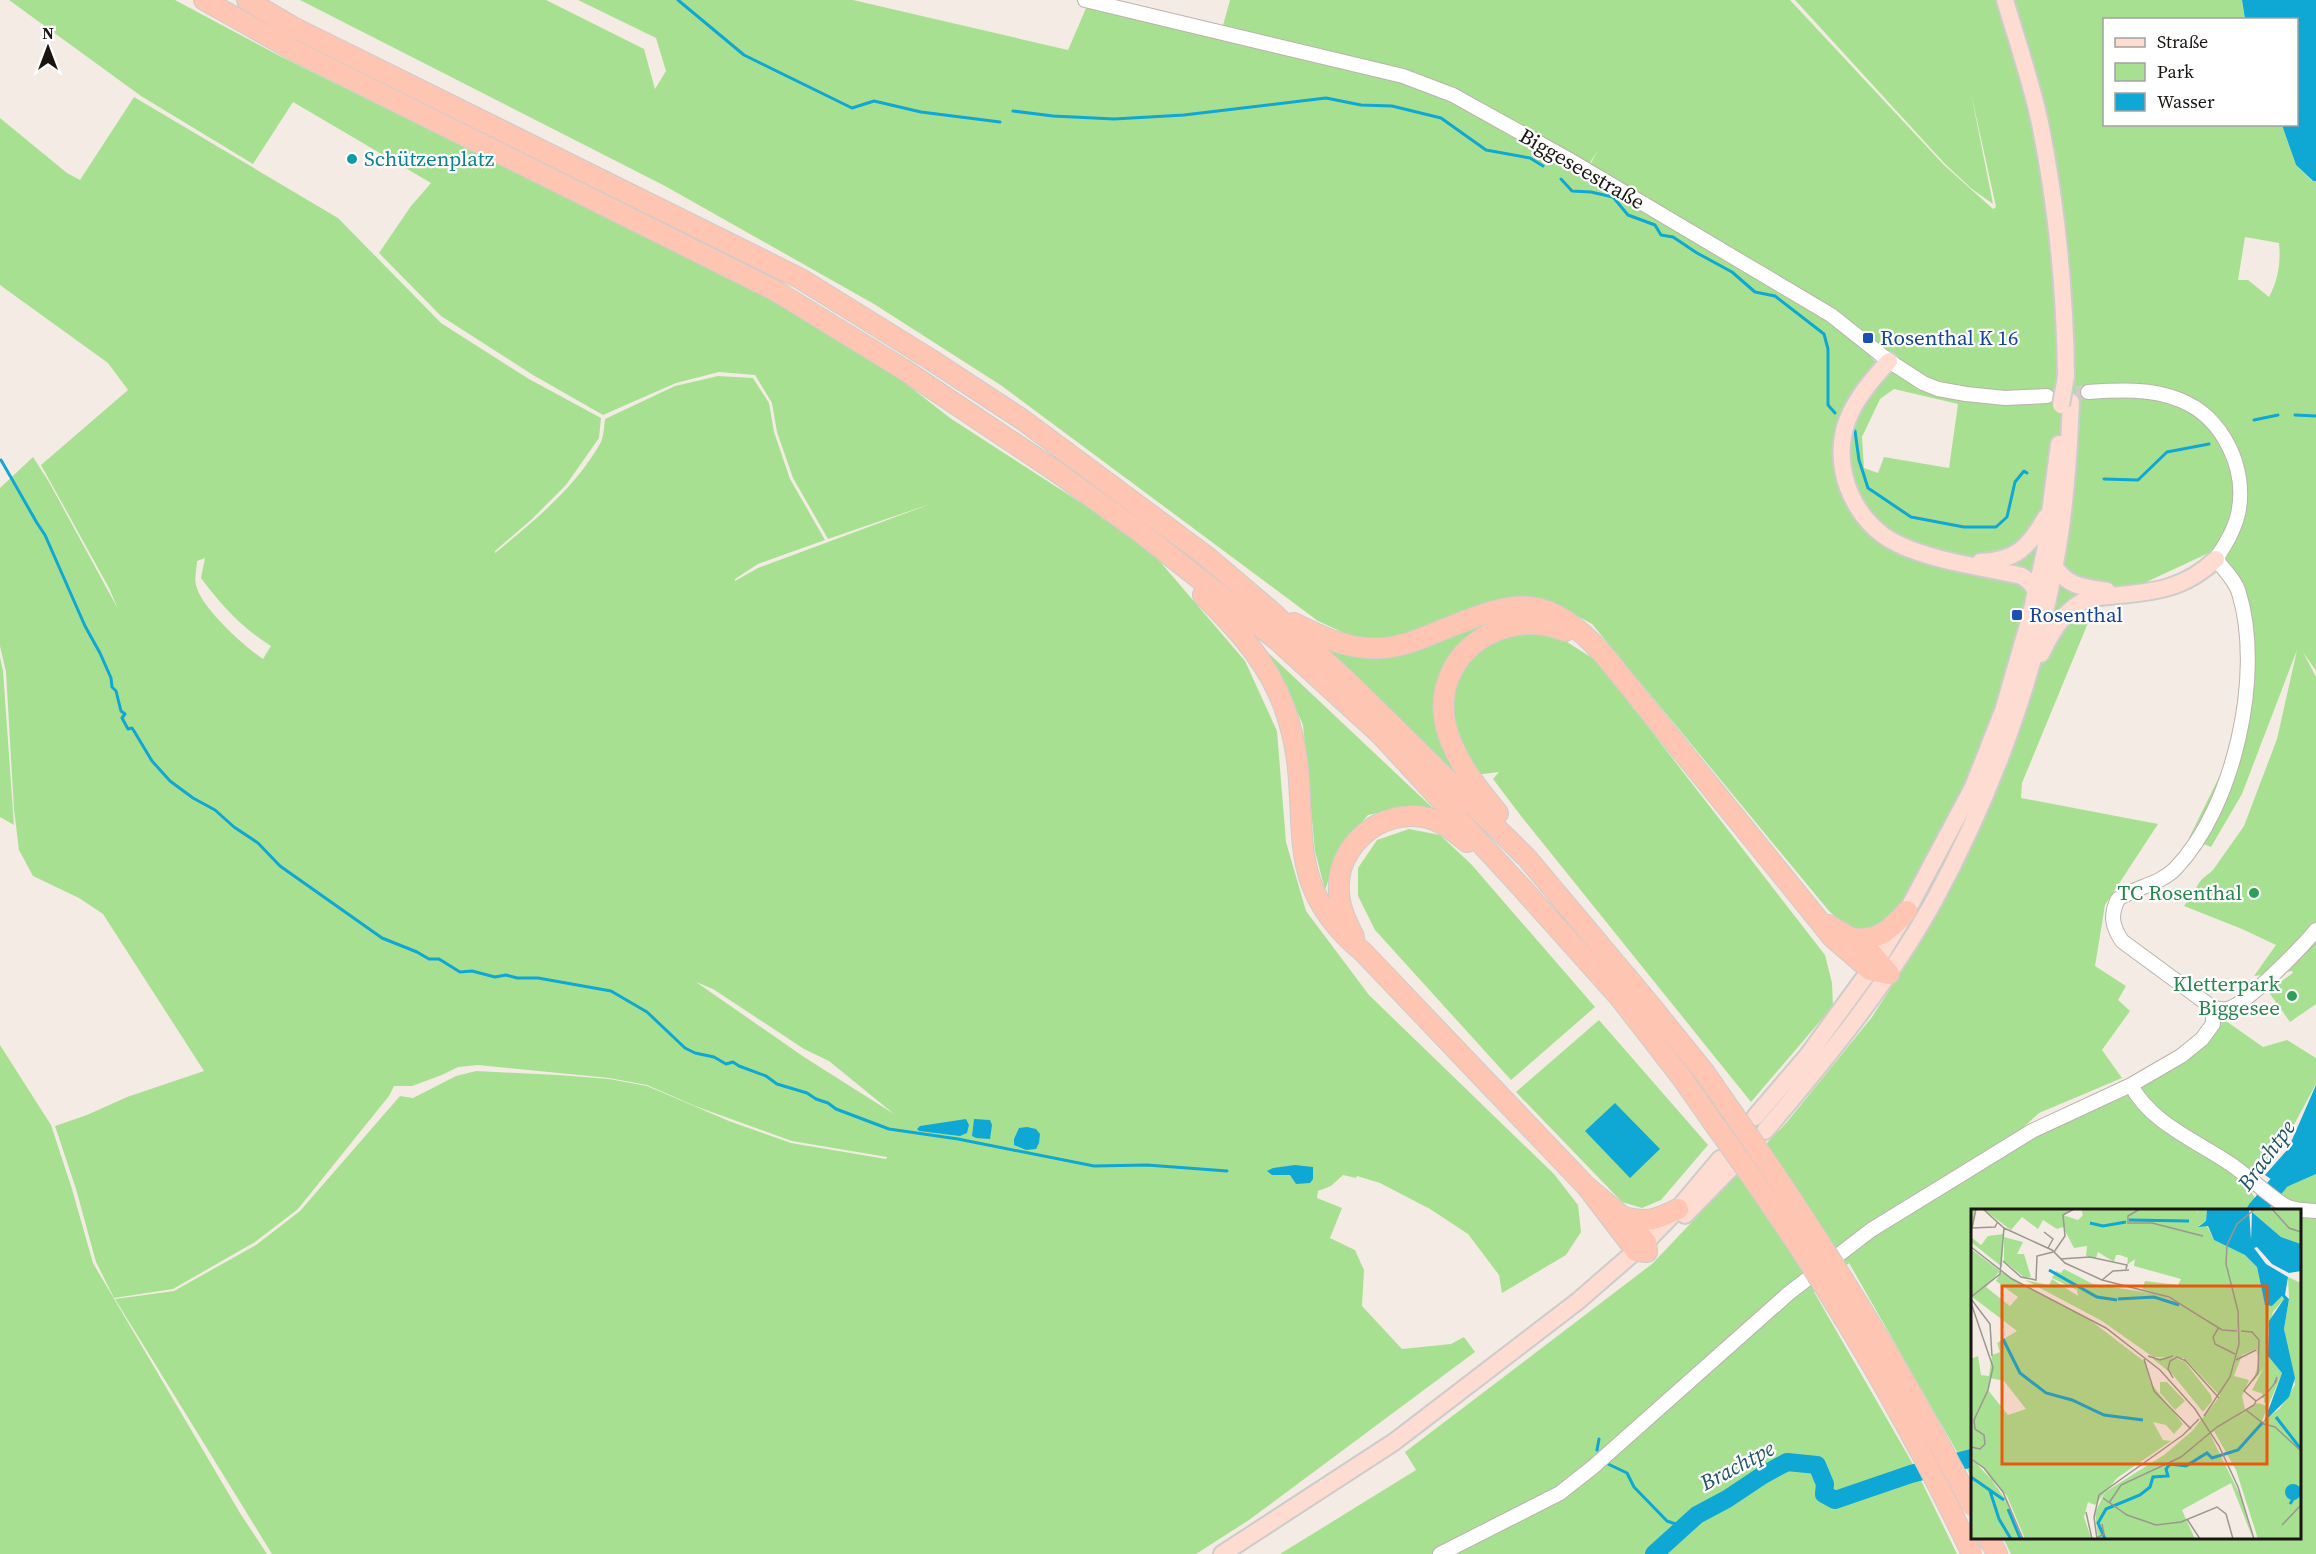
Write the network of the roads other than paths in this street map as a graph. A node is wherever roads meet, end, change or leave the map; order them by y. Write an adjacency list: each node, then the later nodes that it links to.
1 (204, 0): 9 (highway)
2 (247, 0): 15 (highway)
3 (1085, 0): 5 (street, Biggeseestraße)
4 (2005, 0): 7 (main road, bridge)
5 (1889, 362): 7 (street, Biggeseestraße); 11 (main road)
6 (2088, 392): 10 (street)
7 (2060, 401): 8 (main road); 12 (main road)
8 (2051, 508): 11 (main road); 13 (main road)
9 (1140, 532): 20 (highway); 25 (highway)
10 (2216, 559): 14 (main road); 27 (street)
11 (1955, 561): 13 (main road)
12 (2055, 567): 14 (main road); 17 (main road)
13 (2036, 592): 18 (main road)
14 (2125, 594): 17 (main road)
15 (1272, 612): 16 (highway); 19 (highway)
16 (1604, 655): 19 (highway); 22 (highway)
17 (2025, 685): 18 (main road)
18 (1982, 784): 21 (main road); 26 (main road)
19 (1527, 858): 37 (highway, bridge)
20 (1521, 887): 25 (highway); 41 (highway, bridge)
21 (1907, 911): 24 (highway); 26 (main road)
22 (1812, 912): 24 (highway); 26 (highway)
23 (2316, 930): 27 (street)
24 (1853, 938): 26 (highway)
25 (1363, 952): 30 (highway)
26 (1879, 968): 29 (main road)
27 (2213, 1008): 28 (street)
28 (2131, 1085): 32 (street); 40 (street)
29 (1760, 1124)
30 (1587, 1187): 35 (highway); 36 (highway)
31 (1678, 1209): 35 (highway); 36 (main road); 36 (main road)
32 (2298, 1209)
33 (2301, 1210): 34 (street)
34 (2316, 1211)
35 (1623, 1217): 36 (highway)
36 (1643, 1248): 39 (main road)
37 (1971, 1504)
38 (1990, 1539): 42 (highway)
39 (1222, 1554)
40 (1440, 1554)
41 (1972, 1554)
42 (1997, 1554)

